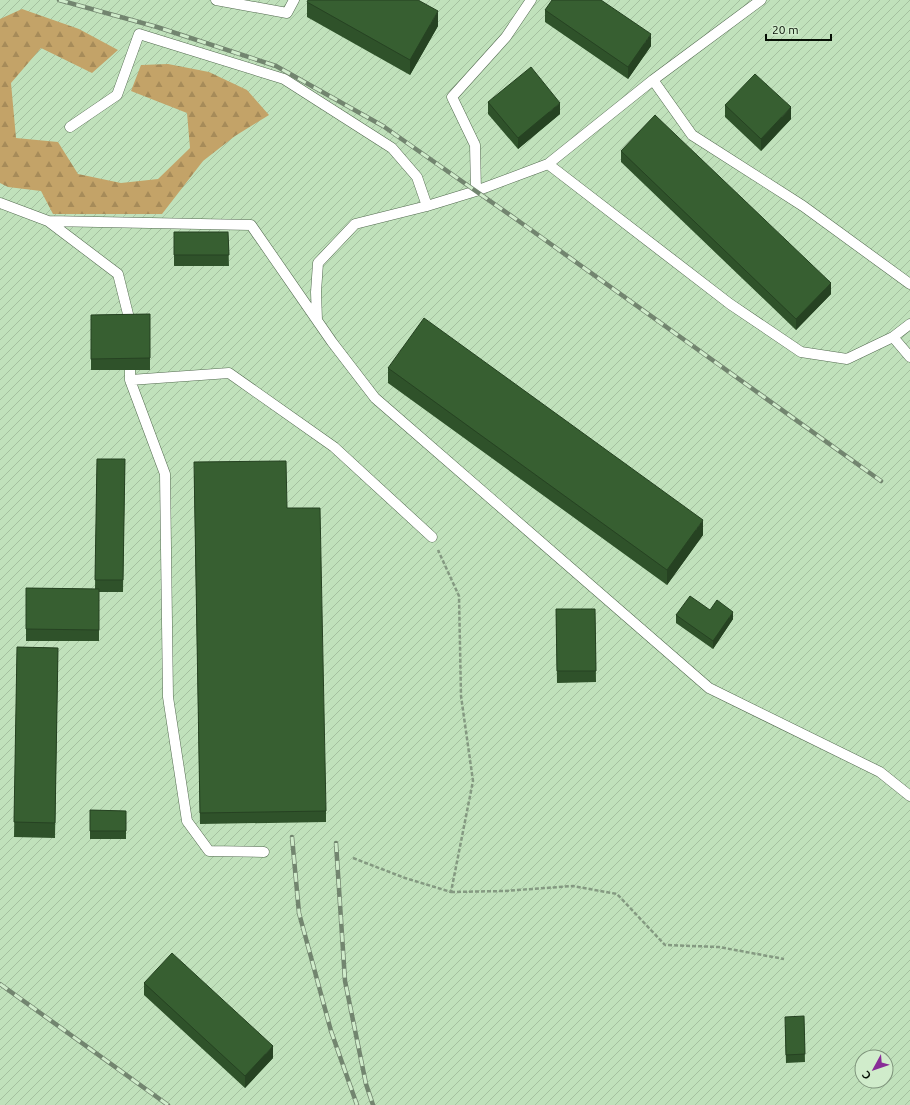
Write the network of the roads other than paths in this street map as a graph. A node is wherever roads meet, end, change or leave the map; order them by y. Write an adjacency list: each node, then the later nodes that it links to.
1 (216, 0): 2 (lane)
2 (294, 0)
3 (531, 0): 8 (lane)
4 (761, 0): 5 (lane)
5 (653, 80): 7 (lane); 12 (lane)
6 (70, 128): 10 (lane)
7 (548, 164): 8 (lane); 16 (lane)
8 (476, 191): 10 (lane)
9 (0, 203): 11 (lane)
10 (427, 206): 13 (lane)
11 (48, 222): 13 (lane); 15 (lane)
12 (910, 284)
13 (317, 320): 19 (lane)
14 (910, 324): 16 (lane)
15 (130, 326)
16 (892, 337): 17 (lane)
17 (910, 357)
18 (432, 537): 20 (lane)
19 (910, 796)
20 (264, 852)

